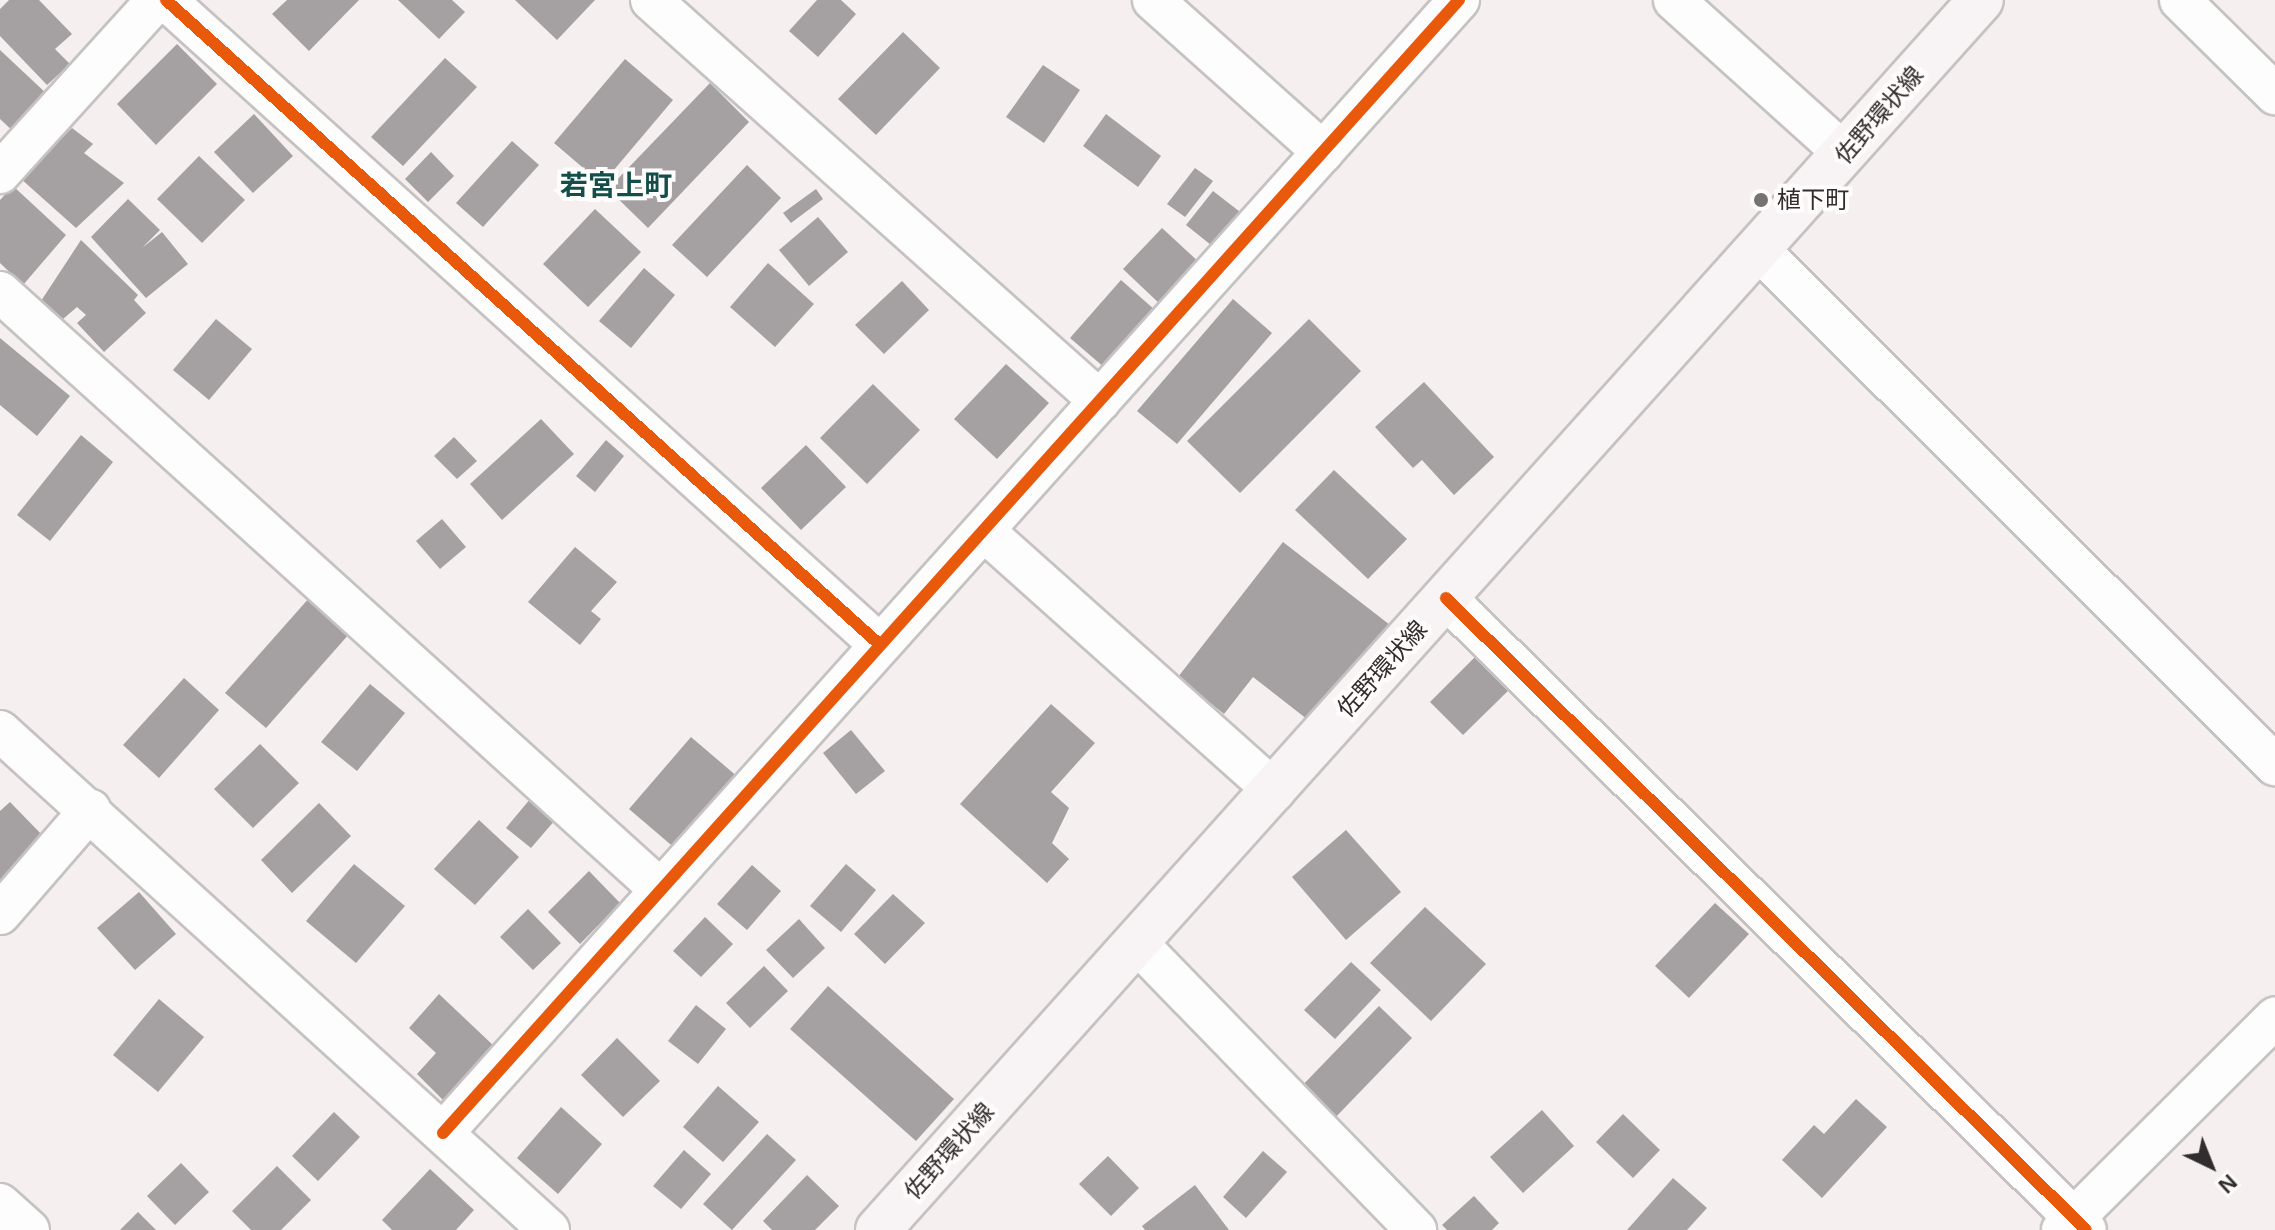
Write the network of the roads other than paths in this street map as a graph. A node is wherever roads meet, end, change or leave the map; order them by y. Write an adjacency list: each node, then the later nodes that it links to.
1 (157, 0): 12 (street)
2 (166, 0): 18 (street)
3 (651, 0): 15 (street)
4 (1153, 0): 10 (street)
5 (1459, 0): 10 (street)
6 (1674, 0): 11 (street)
7 (1981, 0): 11 (main road, 佐野環状線)
8 (2180, 0): 9 (street)
9 (2275, 94)
10 (1323, 152): 15 (street)
11 (1845, 154): 13 (main road, 佐野環状線)
12 (0, 173)
13 (1760, 251): 17 (main road, 佐野環状線); 20 (street)
14 (0, 292): 23 (street)
15 (1100, 401): 16 (street)
16 (984, 531): 18 (street); 21 (street)
17 (1446, 598): 21 (main road, 佐野環状線); 29 (street)
18 (880, 645): 23 (street)
19 (0, 731): 22 (street)
20 (2275, 765)
21 (1275, 791): 25 (main road, 佐野環状線)
22 (90, 810): 24 (street); 27 (street)
23 (661, 890): 27 (street)
24 (0, 914)
25 (1136, 942): 32 (main road, 佐野環状線); 33 (street)
26 (2275, 1018): 29 (street)
27 (443, 1133): 31 (street)
28 (0, 1204): 30 (street)
29 (2074, 1226)
30 (29, 1230)
31 (549, 1230)
32 (878, 1230)
33 (1416, 1230)

